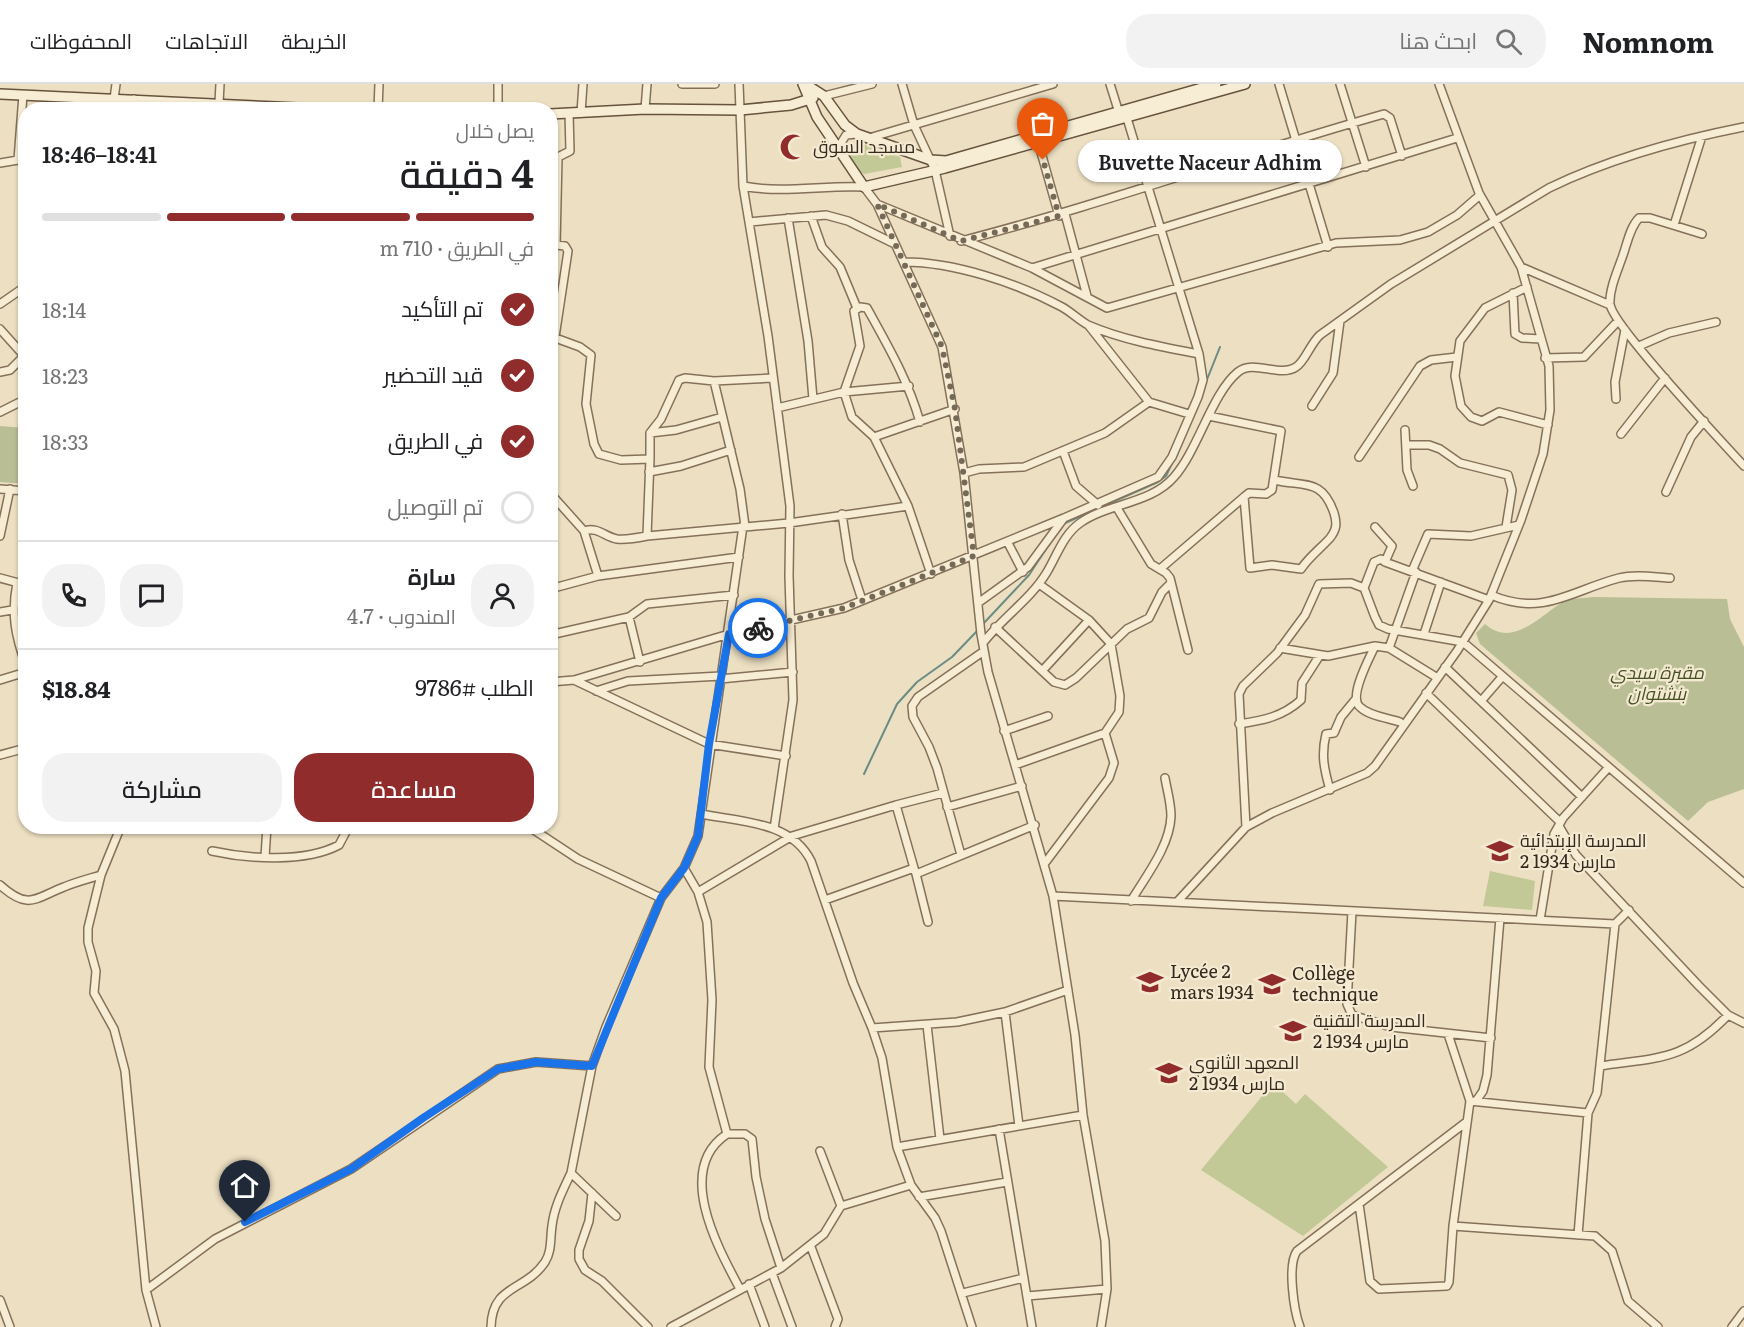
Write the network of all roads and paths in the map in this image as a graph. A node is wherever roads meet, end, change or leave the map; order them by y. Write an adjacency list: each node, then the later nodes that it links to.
1 (116, 84): 23 (street)
2 (220, 84): 29 (street)
3 (379, 84): 30 (street)
4 (498, 84): 31 (street)
5 (583, 84): 35 (street)
6 (647, 84): 32 (street)
7 (682, 84): 8 (street)
8 (715, 84)
9 (739, 84): 33 (street)
10 (804, 84): 22 (street); 25 (street)
11 (872, 84): 22 (street)
12 (902, 84): 38 (street)
13 (1053, 84): 38 (street)
14 (1110, 84): 37 (street)
15 (1216, 84): 37 (street)
16 (1245, 84): 37 (street)
17 (1279, 84): 46 (street)
18 (1340, 84): 39 (street)
19 (1439, 84): 44 (street)
20 (0, 94): 21 (street)
21 (23, 95): 23 (street); 26 (street)
22 (824, 96): 25 (street); 41 (street)
23 (114, 99): 24 (street)
24 (134, 99): 27 (street); 28 (street)
25 (807, 99): 33 (street); 47 (street)
26 (23, 102)
27 (133, 102)
28 (192, 102)
29 (214, 102)
30 (378, 102)
31 (498, 102)
32 (645, 110): 33 (street); 35 (street)
33 (740, 110): 58 (street)
34 (569, 113): 35 (street); 36 (street); 48 (street)
35 (580, 113)
36 (558, 114)
37 (1122, 114): 45 (street); 56 (street)
38 (914, 125): 43 (street); 51 (street)
39 (1353, 125): 46 (street); 49 (street); 53 (street)
40 (1744, 127): 42 (street)
41 (857, 134): 43 (street); 47 (street)
42 (1702, 136): 65 (street); 66 (street)
43 (869, 138): 51 (street)
44 (1458, 138): 49 (street); 59 (street)
45 (1037, 139): 51 (street); 54 (street); 61 (street)
46 (1298, 142): 55 (street); 56 (street)
47 (838, 148): 57 (street)
48 (558, 155)
49 (1402, 156): 53 (street)
50 (18, 160): 52 (street)
51 (931, 160): 54 (street)
52 (0, 162)
53 (1365, 167): 55 (street)
54 (935, 171): 57 (street); 69 (street)
55 (1310, 184): 67 (street); 73 (street)
56 (1147, 185): 61 (street); 67 (street)
57 (864, 187): 58 (street); 60 (street)
58 (743, 188): 64 (street)
59 (1482, 197): 65 (street); 73 (street)
60 (877, 204): 69 (street); 70 (street)
61 (1062, 215): 71 (street); 74 (street)
62 (811, 216): 63 (street); 70 (street); 85 (street)
63 (788, 218): 64 (street); 107 (street)
64 (749, 219): 102 (street)
65 (1494, 220): 76 (street); 87 (street)
66 (1674, 225): 68 (street); 84 (street)
67 (1159, 227): 74 (street); 79 (street)
68 (1702, 234)
69 (950, 236): 71 (street)
70 (894, 241): 75 (street)
71 (961, 241): 77 (street)
72 (558, 245): 86 (street)
73 (1328, 247): 79 (street)
74 (1076, 253): 77 (street); 82 (street)
75 (904, 262): 90 (street); 113 (street)
76 (1521, 267): 78 (street); 84 (street)
77 (1032, 268): 82 (street)
78 (1527, 287): 81 (street); 94 (street)
79 (1177, 289): 82 (street); 97 (street)
80 (18, 292): 83 (street)
81 (1513, 293): 94 (street); 98 (street)
82 (1087, 296)
83 (0, 304)
84 (1610, 305): 88 (street)
85 (857, 308): 105 (street); 106 (street)
86 (558, 310)
87 (1340, 321): 111 (street); 116 (street)
88 (1618, 321): 92 (street); 99 (street)
89 (1716, 322): 95 (street)
90 (1088, 324): 97 (street); 109 (street)
91 (0, 329): 96 (street)
92 (1625, 330): 95 (street); 108 (street)
93 (558, 339): 129 (street)
94 (1540, 339): 99 (street)
95 (1639, 346): 103 (street)
96 (18, 349)
97 (1199, 354): 115 (street)
98 (1457, 357): 120 (street); 128 (street)
99 (1545, 358): 120 (street)
100 (18, 363): 101 (street)
101 (0, 372)
102 (773, 378): 104 (street); 112 (street)
103 (1665, 378): 118 (street); 123 (street)
104 (714, 381): 117 (street); 122 (street)
105 (909, 386): 106 (street); 119 (street)
106 (844, 392): 107 (street); 124 (street)
107 (813, 399): 112 (street)
108 (1616, 399)
109 (1149, 402): 115 (street); 127 (street)
110 (18, 403): 114 (street)
111 (1312, 406)
112 (777, 408): 146 (street)
113 (955, 409): 119 (street); 132 (street)
114 (0, 412)
115 (1189, 414): 141 (street)
116 (1209, 416): 133 (street); 143 (street)
117 (722, 417): 122 (street); 126 (street)
118 (1704, 421): 130 (street); 138 (street)
119 (920, 422): 124 (street)
120 (1548, 425): 147 (street)
121 (1406, 430): 125 (street)
122 (650, 433): 129 (street)
123 (1621, 434)
124 (874, 437): 142 (street)
125 (1408, 444): 134 (street); 150 (street)
126 (731, 450): 131 (street); 148 (street)
127 (1063, 451): 132 (street); 141 (street)
128 (1359, 457)
129 (650, 459): 131 (street)
130 (1744, 466)
131 (648, 472): 153 (street)
132 (964, 473): 155 (street)
133 (1274, 480): 139 (street); 139 (street)
134 (1413, 486)
135 (0, 489): 136 (street)
136 (10, 489): 137 (street); 152 (street)
137 (18, 490)
138 (1666, 492)
139 (1244, 497): 158 (street)
140 (558, 502): 151 (street)
141 (1098, 505): 145 (street)
142 (908, 506): 144 (street); 161 (street)
143 (1118, 508): 158 (street); 168 (street)
144 (842, 514): 146 (street); 173 (street)
145 (1064, 518): 154 (street); 160 (street)
146 (789, 523): 148 (street); 178 (street)
147 (1519, 525): 150 (street); 172 (street)
148 (744, 526): 153 (street); 156 (street)
149 (1375, 527): 157 (street)
150 (1506, 527): 159 (street)
151 (584, 531): 153 (street); 162 (street)
152 (0, 536)
153 (647, 536)
154 (1008, 543): 155 (street); 160 (street)
155 (974, 556): 161 (street); 174 (street)
156 (739, 557): 162 (street); 171 (street)
157 (1385, 562): 159 (street); 170 (street)
158 (1160, 569): 167 (street)
159 (1414, 571): 165 (street); 181 (street)
160 (1023, 572): 174 (street)
161 (931, 574): 173 (street)
162 (597, 576): 169 (street)
163 (0, 578): 166 (street)
164 (1670, 578): 172 (street)
165 (1441, 582): 172 (street); 184 (street)
166 (16, 583): 175 (street)
167 (1171, 583): 187 (street); 192 (street)
168 (1039, 584): 179 (street); 180 (street)
169 (558, 587)
170 (1364, 588): 181 (street); 190 (street)
171 (734, 595): 177 (street); 183 (street)
172 (1490, 598): 185 (street)
173 (862, 600): 178 (street)
174 (979, 606): 186 (street)
175 (12, 610): 176 (street); 188 (street)
176 (0, 612)
177 (629, 617): 182 (street); 195 (street)
178 (790, 620): 183 (street); 198 (street)
179 (1089, 620): 187 (street); 197 (street)
180 (995, 627): 186 (street); 197 (street)
181 (1394, 630): 184 (street); 191 (street)
182 (558, 633)
183 (729, 634): 195 (street); 202 (street)
184 (1424, 634): 185 (street)
185 (1463, 642): 196 (street); 201 (street)
186 (983, 643): 193 (street)
187 (1111, 644): 197 (street); 214 (street)
188 (18, 646)
189 (1375, 646): 191 (street); 194 (street); 208 (street)
190 (1281, 648): 194 (street); 212 (street)
191 (1389, 648): 200 (street)
192 (1188, 650)
193 (984, 651): 213 (street); 224 (street)
194 (1320, 655): 212 (street)
195 (640, 662): 203 (street)
196 (1445, 667): 200 (street); 209 (street)
197 (1042, 671)
198 (793, 672): 202 (street); 218 (street)
199 (18, 675): 204 (street)
200 (1436, 677): 207 (street)
201 (1502, 677): 209 (street); 220 (street)
202 (721, 678): 206 (street); 215 (street)
203 (574, 680): 205 (street); 206 (street)
204 (0, 681)
205 (558, 681)
206 (596, 691): 215 (street)
207 (1426, 693): 223 (street); 229 (street)
208 (1355, 700): 211 (street); 223 (street)
209 (1482, 700): 225 (street)
210 (1048, 716): 213 (street)
211 (1400, 722)
212 (1239, 724): 231 (street)
213 (1004, 731): 219 (street)
214 (1105, 733): 219 (street); 241 (street)
215 (709, 744): 218 (street); 228 (street)
216 (18, 750): 217 (street)
217 (0, 755)
218 (786, 756): 232 (street)
219 (1015, 765): 222 (street)
220 (1608, 768): 225 (street); 245 (street)
221 (1165, 778): 251 (street)
222 (1022, 786): 227 (street); 230 (street)
223 (1330, 790): 231 (street)
224 (943, 793): 226 (street); 227 (street)
225 (1582, 797): 229 (street)
226 (896, 805): 237 (street); 243 (street)
227 (947, 807): 239 (street)
228 (701, 814): 232 (street); 242 (street)
229 (1560, 824): 253 (street); 256 (street)
230 (1035, 825): 239 (street); 241 (street)
231 (1246, 827): 252 (street)
232 (774, 829): 237 (street)
233 (118, 834): 244 (street)
234 (266, 834): 240 (street)
235 (346, 834): 240 (street)
236 (540, 834): 249 (street)
237 (792, 836): 247 (street); 250 (street)
238 (212, 851): 240 (street)
239 (961, 855): 243 (street)
240 (265, 857)
241 (1046, 863): 248 (street)
242 (684, 868): 247 (street); 249 (street)
243 (915, 871): 250 (street); 257 (street)
244 (100, 875): 246 (street); 296 (street)
245 (1744, 883)
246 (0, 885)
247 (698, 892): 275 (street)
248 (1053, 896): 251 (street); 259 (street)
249 (661, 898): 267 (street)
250 (825, 900): 264 (street)
251 (1131, 901): 252 (street)
252 (1177, 902): 254 (street)
253 (1629, 910): 258 (street); 261 (street)
254 (1352, 911): 255 (street); 265 (street)
255 (1500, 918): 256 (street); 266 (street)
256 (1540, 920): 258 (street)
257 (928, 922)
258 (1615, 924): 268 (street)
259 (1068, 990): 260 (street); 271 (street)
260 (1005, 1012): 263 (street); 273 (street)
261 (1728, 1015): 262 (street); 268 (street)
262 (1744, 1023)
263 (927, 1025): 264 (street); 276 (street)
264 (872, 1028): 277 (street)
265 (1448, 1034): 266 (street); 269 (street)
266 (1491, 1038): 269 (street)
267 (592, 1066): 279 (street); 296 (street)
268 (1600, 1066): 270 (street)
269 (1473, 1101): 270 (street); 272 (street)
270 (1588, 1113): 288 (street)
271 (1083, 1115): 273 (street); 295 (street)
272 (1465, 1123): 284 (street); 287 (street)
273 (1019, 1126): 274 (street)
274 (999, 1129): 276 (street); 280 (street)
275 (726, 1134): 290 (street); 294 (street)
276 (940, 1139): 277 (street)
277 (897, 1147): 281 (street)
278 (820, 1151): 285 (street)
279 (571, 1173): 282 (street); 303 (street)
280 (1007, 1182): 283 (street); 292 (street)
281 (911, 1185): 283 (street); 285 (street)
282 (592, 1193): 286 (street); 304 (street)
283 (919, 1197): 297 (street)
284 (1359, 1204): 287 (street); 312 (street)
285 (842, 1206): 289 (street)
286 (616, 1216)
287 (1453, 1226): 288 (street)
288 (1578, 1235): 313 (street)
289 (811, 1247): 290 (street); 308 (street)
290 (782, 1268): 291 (street)
291 (772, 1273): 293 (street); 307 (street)
292 (1024, 1278): 297 (street); 298 (street)
293 (749, 1284): 294 (street); 306 (street)
294 (740, 1288): 305 (street)
295 (1107, 1289): 298 (street); 311 (street)
296 (146, 1290): 302 (street)
297 (963, 1293): 309 (street)
298 (1028, 1296): 310 (street)
299 (0, 1300): 301 (street)
300 (1744, 1311): 314 (street)
301 (10, 1327)
302 (156, 1327)
303 (491, 1327)
304 (648, 1327)
305 (671, 1327)
306 (765, 1327)
307 (792, 1327)
308 (835, 1327)
309 (972, 1327)
310 (1032, 1327)
311 (1101, 1327)
312 (1300, 1327)
313 (1658, 1327)
314 (1732, 1327)

